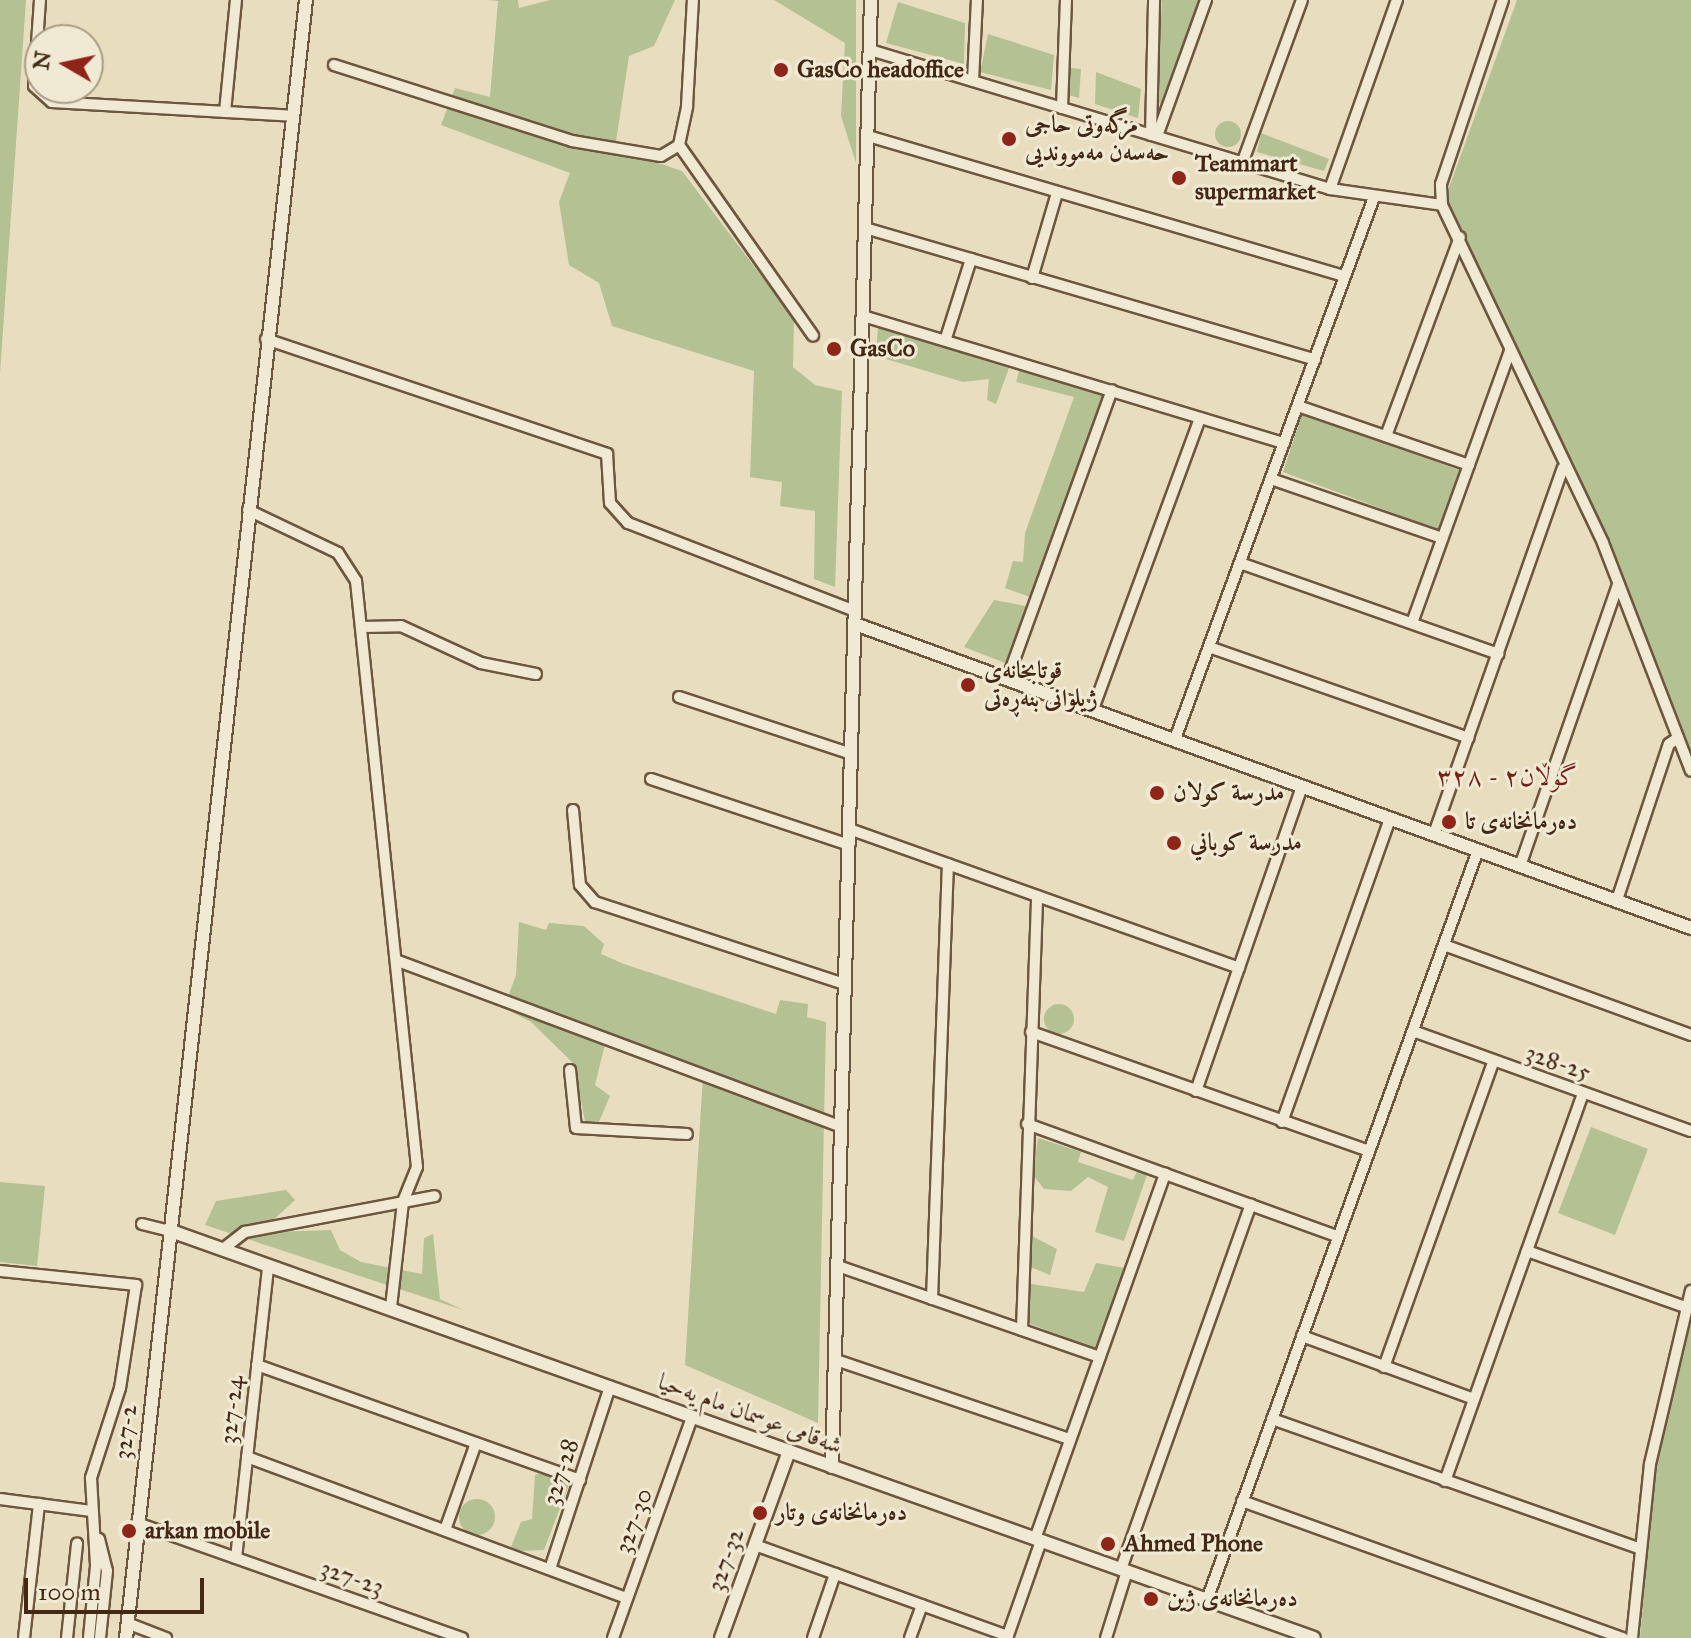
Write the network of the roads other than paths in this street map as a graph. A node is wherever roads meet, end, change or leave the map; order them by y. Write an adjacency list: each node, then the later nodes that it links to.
1 (40, 0): 17 (street)
2 (236, 0): 17 (street)
3 (306, 0): 18 (street, 327-2)
4 (693, 0): 21 (street)
5 (871, 0): 13 (street)
6 (977, 0): 15 (street)
7 (1066, 0): 16 (street)
8 (1154, 0): 20 (street)
9 (1206, 0): 20 (street)
10 (1302, 0): 22 (street)
11 (1397, 0): 23 (street)
12 (1503, 0): 26 (street)
13 (870, 50): 15 (street); 19 (street)
14 (334, 65): 21 (street)
15 (973, 81): 16 (street)
16 (1062, 108): 20 (street)
17 (225, 112): 18 (street)
18 (292, 116): 35 (street, 327-2)
19 (868, 136): 24 (street); 27 (street)
20 (1154, 136): 22 (street)
21 (679, 145): 33 (street)
22 (1243, 161): 23 (street)
23 (1330, 189): 25 (street)
24 (1057, 193): 30 (street); 31 (street)
25 (1373, 200): 26 (street); 30 (street)
26 (1442, 205): 28 (street)
27 (865, 228): 29 (street); 32 (street)
28 (1460, 237): 36 (street); 41 (street)
29 (971, 259): 31 (street); 34 (street)
30 (1345, 276): 37 (street)
31 (1032, 278): 37 (street)
32 (863, 316): 34 (street); 50 (street)
33 (813, 336)
34 (946, 338): 38 (street)
35 (266, 339): 46 (street, 327-2); 50 (street)
36 (1510, 351): 43 (street); 44 (street)
37 (1315, 360): 39 (street)
38 (1112, 390): 40 (street); 56 (street)
39 (1298, 406): 41 (street); 42 (street)
40 (1200, 418): 42 (street); 58 (street)
41 (1386, 436): 43 (street)
42 (1284, 443): 45 (street)
43 (1469, 465): 47 (street)
44 (1563, 468): 49 (street); 54 (street)
45 (1271, 479): 47 (street); 48 (street)
46 (248, 510): 52 (street); 99 (street, 327-2)
47 (1442, 538): 51 (street)
48 (1240, 563): 51 (street); 53 (street)
49 (1618, 584): 60 (street); 73 (street)
50 (855, 618): 56 (street); 62 (street)
51 (1412, 623): 54 (street)
52 (362, 627): 55 (street); 78 (street)
53 (1209, 647): 59 (street); 61 (street)
54 (1498, 654): 59 (street)
55 (536, 674)
56 (1008, 677): 58 (street)
57 (679, 697): 62 (street)
58 (1093, 709): 61 (street)
59 (1469, 738): 69 (street)
60 (1678, 738): 63 (street); 75 (street)
61 (1175, 739): 65 (street)
62 (851, 754): 68 (street)
63 (1691, 771)
64 (651, 779): 70 (street)
65 (1302, 786): 67 (street); 79 (street)
66 (573, 810): 80 (street)
67 (1390, 818): 69 (street); 88 (street)
68 (849, 829): 70 (street); 72 (street)
69 (1434, 834): 71 (street)
70 (849, 845): 80 (street)
71 (1478, 850): 73 (street); 77 (street)
72 (948, 864): 74 (street); 107 (street)
73 (1520, 866): 75 (street)
74 (1037, 896): 79 (street); 82 (street)
75 (1617, 900): 76 (street)
76 (1691, 928)
77 (1444, 945): 81 (street); 83 (street)
78 (398, 961): 90 (street); 96 (street)
79 (1239, 968): 86 (street)
80 (845, 984): 90 (street)
81 (1413, 1031): 84 (street, 328-25); 93 (street)
82 (1031, 1032): 86 (street); 89 (street)
83 (1691, 1035)
84 (1493, 1062): 87 (street, 328-25); 115 (street)
85 (570, 1070): 92 (street)
86 (1196, 1091): 88 (street)
87 (1583, 1093): 91 (street, 328-25); 102 (street)
88 (1282, 1122): 93 (street)
89 (1027, 1124): 94 (street); 110 (street)
90 (842, 1127): 104 (street)
91 (1691, 1131)
92 (687, 1134)
93 (1369, 1151): 100 (street)
94 (1165, 1173): 97 (street); 112 (street)
95 (435, 1196): 96 (street)
96 (403, 1202): 101 (street); 109 (street)
97 (1251, 1204): 100 (street); 140 (street)
98 (142, 1224): 99 (street)
99 (171, 1231): 101 (street, شەقامی عوسمان مام یەحیا); 131 (street, 327-2)
100 (1337, 1236): 111 (street)
101 (223, 1249): 103 (street, شەقامی عوسمان مام یەحیا)
102 (1527, 1251): 108 (street); 117 (street)
103 (268, 1266): 109 (street, شەقامی عوسمان مام یەحیا); 114 (street, 327-24)
104 (838, 1266): 107 (street); 113 (street)
105 (0, 1271): 130 (street)
106 (1691, 1291): 108 (street)
107 (932, 1299): 110 (street)
108 (1685, 1307): 137 (street)
109 (391, 1308): 116 (street, شەقامی عوسمان مام یەحیا)
110 (1022, 1330): 112 (street)
111 (1302, 1336): 115 (street); 119 (street)
112 (1100, 1357): 120 (street)
113 (836, 1360): 120 (street); 124 (street)
114 (257, 1365): 121 (street); 123 (street, 327-24)
115 (1384, 1367): 117 (street)
116 (610, 1387): 118 (street, شەقامی عوسمان مام یەحیا); 125 (street, 327-28)
117 (1474, 1399): 126 (street)
118 (692, 1417): 122 (street, شەقامی عوسمان مام یەحیا); 142 (street, 327-30)
119 (1272, 1419): 126 (street); 128 (street)
120 (1070, 1439): 134 (street)
121 (476, 1443): 125 (street); 132 (street)
122 (789, 1451): 124 (street, شەقامی عوسمان مام یەحیا); 136 (street, 327-32)
123 (247, 1457): 132 (street); 138 (street, 327-24)
124 (832, 1467): 134 (street, شەقامی عوسمان مام یەحیا)
125 (580, 1480): 139 (street, 327-28)
126 (1445, 1481): 137 (street)
127 (0, 1499): 129 (street)
128 (1242, 1501): 143 (street); 160 (street)
129 (39, 1504): 130 (street); 148 (street)
130 (91, 1511): 133 (street)
131 (137, 1523): 138 (street, 327-23); 145 (street, 327-2)
132 (445, 1530): 139 (street)
133 (94, 1531): 150 (street); 151 (street)
134 (1038, 1540): 140 (street, شەقامی عوسمان مام یەحیا); 146 (street)
135 (77, 1544): 149 (street)
136 (755, 1545): 141 (street); 156 (street, 327-32)
137 (1641, 1549): 161 (street)
138 (236, 1558): 154 (street, 327-23)
139 (550, 1569): 142 (street)
140 (1124, 1570): 143 (street, شەقامی عوسمان مام یەحیا); 159 (street)
141 (835, 1574): 144 (street); 157 (street)
142 (627, 1598): 155 (street, 327-30)
143 (1207, 1600): 147 (street, شەقامی عوسمان مام یەحیا)
144 (922, 1605): 146 (street); 158 (street)
145 (127, 1623): 152 (street, 327-2); 153 (street)
146 (1007, 1637)
147 (1310, 1637)
148 (24, 1638)
149 (67, 1638)
150 (89, 1638)
151 (100, 1638)
152 (126, 1638)
153 (166, 1638)
154 (462, 1638)
155 (613, 1638)
156 (721, 1638)
157 (813, 1638)
158 (910, 1638)
159 (1106, 1638)
160 (1623, 1638)
161 (1632, 1638)

